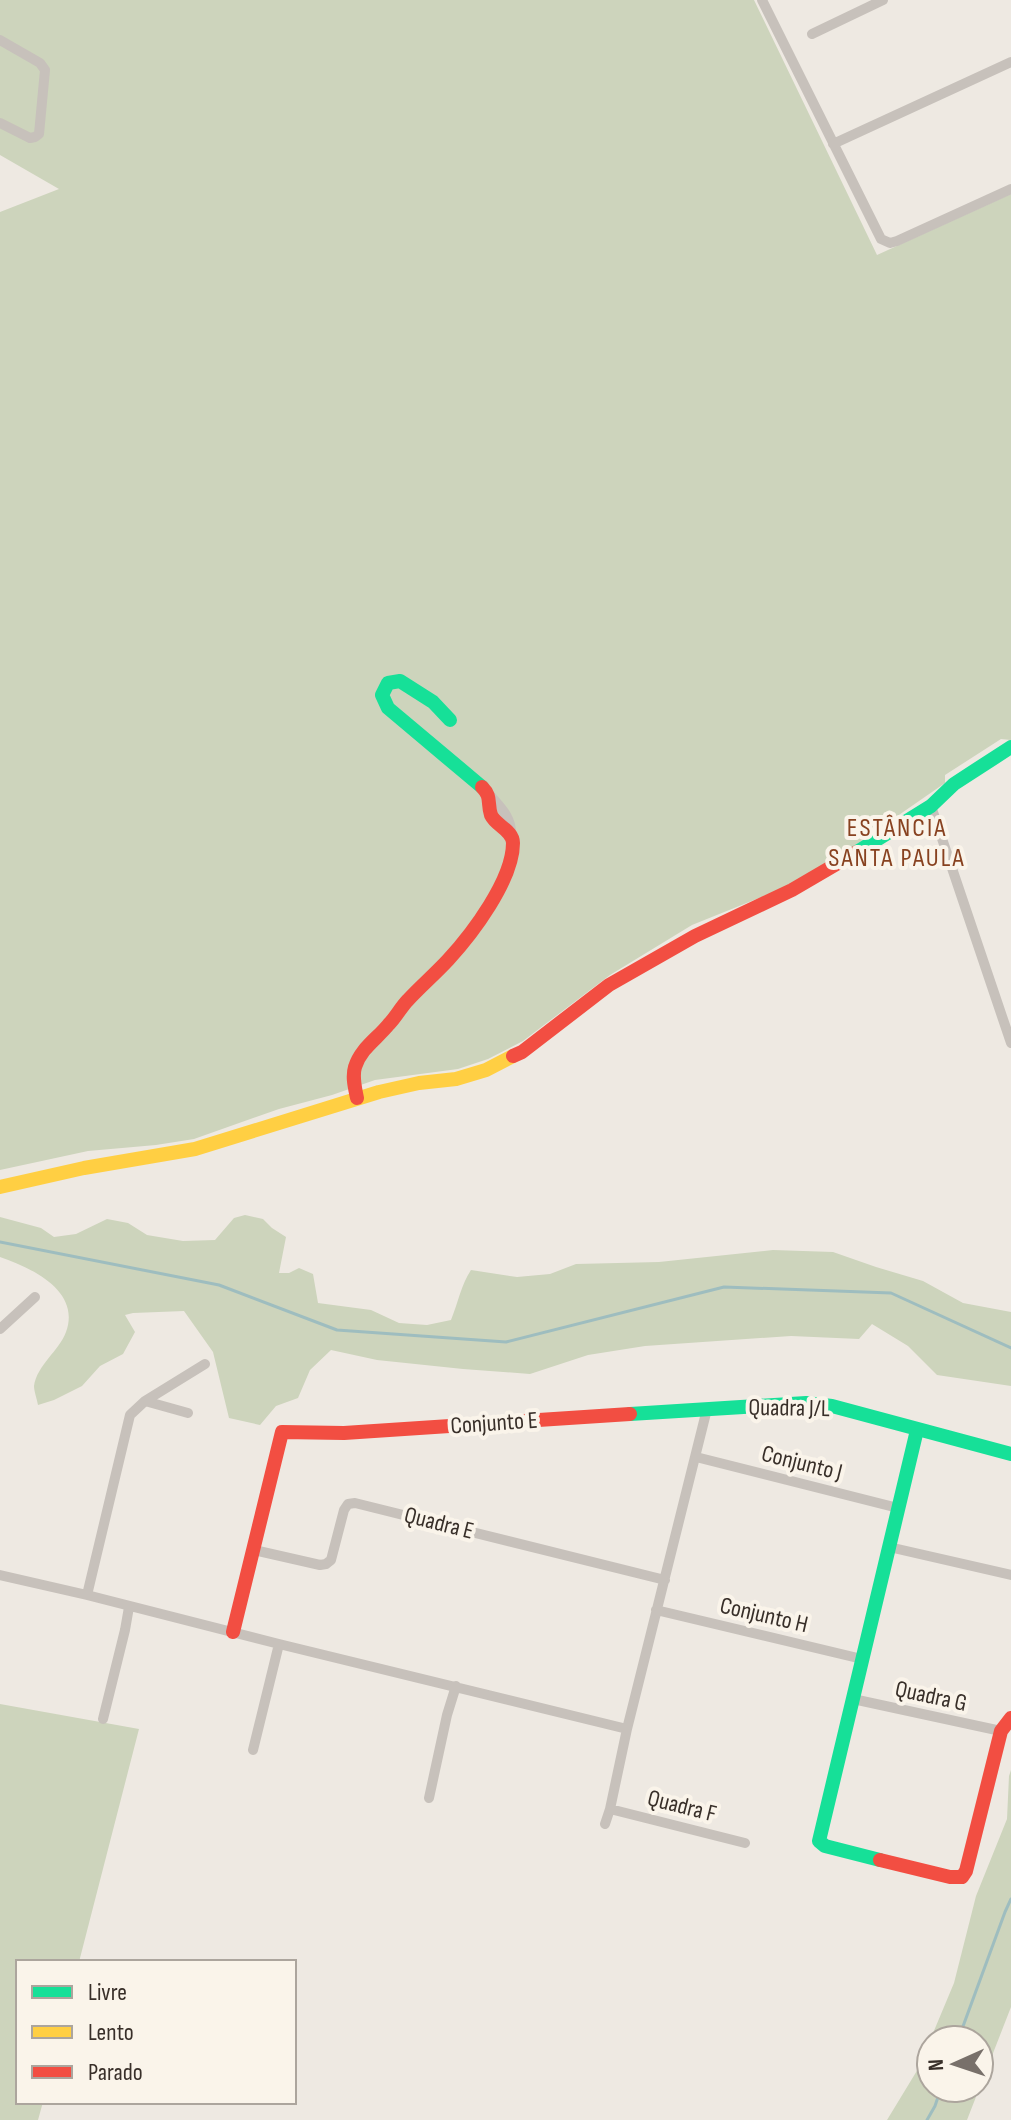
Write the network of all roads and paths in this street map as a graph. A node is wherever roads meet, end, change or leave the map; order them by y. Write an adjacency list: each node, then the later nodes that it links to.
1 (762, 0): 7 (street)
2 (883, 0): 3 (street)
3 (812, 34)
4 (0, 40): 6 (street)
5 (1011, 62): 7 (street)
6 (0, 123)
7 (833, 144): 8 (street)
8 (1011, 189)
9 (450, 720): 13 (street)
10 (1011, 747): 11 (street)
11 (931, 806): 12 (street); 13 (street)
12 (1011, 1043)
13 (357, 1098): 14 (street)
14 (0, 1187)
15 (35, 1297): 16 (street)
16 (0, 1329)
17 (205, 1364): 18 (street)
18 (145, 1401): 20 (street); 30 (street)
19 (707, 1409): 21 (street, Quadra J/L); 23 (street); 26 (street, Conjunto E)
20 (188, 1413)
21 (917, 1430): 22 (street, Quadra J/L); 24 (street)
22 (1011, 1454)
23 (696, 1457): 24 (street, Conjunto J); 29 (street)
24 (898, 1508): 25 (street)
25 (889, 1547): 28 (street); 35 (street)
26 (254, 1550): 29 (street, Quadra E); 33 (street)
27 (0, 1575): 30 (street)
28 (1011, 1575)
29 (665, 1580): 32 (street)
30 (87, 1595): 31 (street)
31 (129, 1607): 33 (street); 39 (street)
32 (656, 1610): 35 (street, Conjunto H); 40 (street)
33 (233, 1632): 34 (street)
34 (279, 1644): 36 (street); 42 (street)
35 (862, 1659): 37 (street)
36 (456, 1686): 40 (street); 43 (street)
37 (853, 1699): 41 (street, Quadra G); 41 (street)
38 (1011, 1718): 41 (street)
39 (103, 1719)
40 (627, 1729): 44 (street)
41 (1001, 1731)
42 (253, 1750)
43 (429, 1798)
44 (610, 1809): 45 (street); 46 (street, Quadra F)
45 (605, 1824)
46 (745, 1843)

